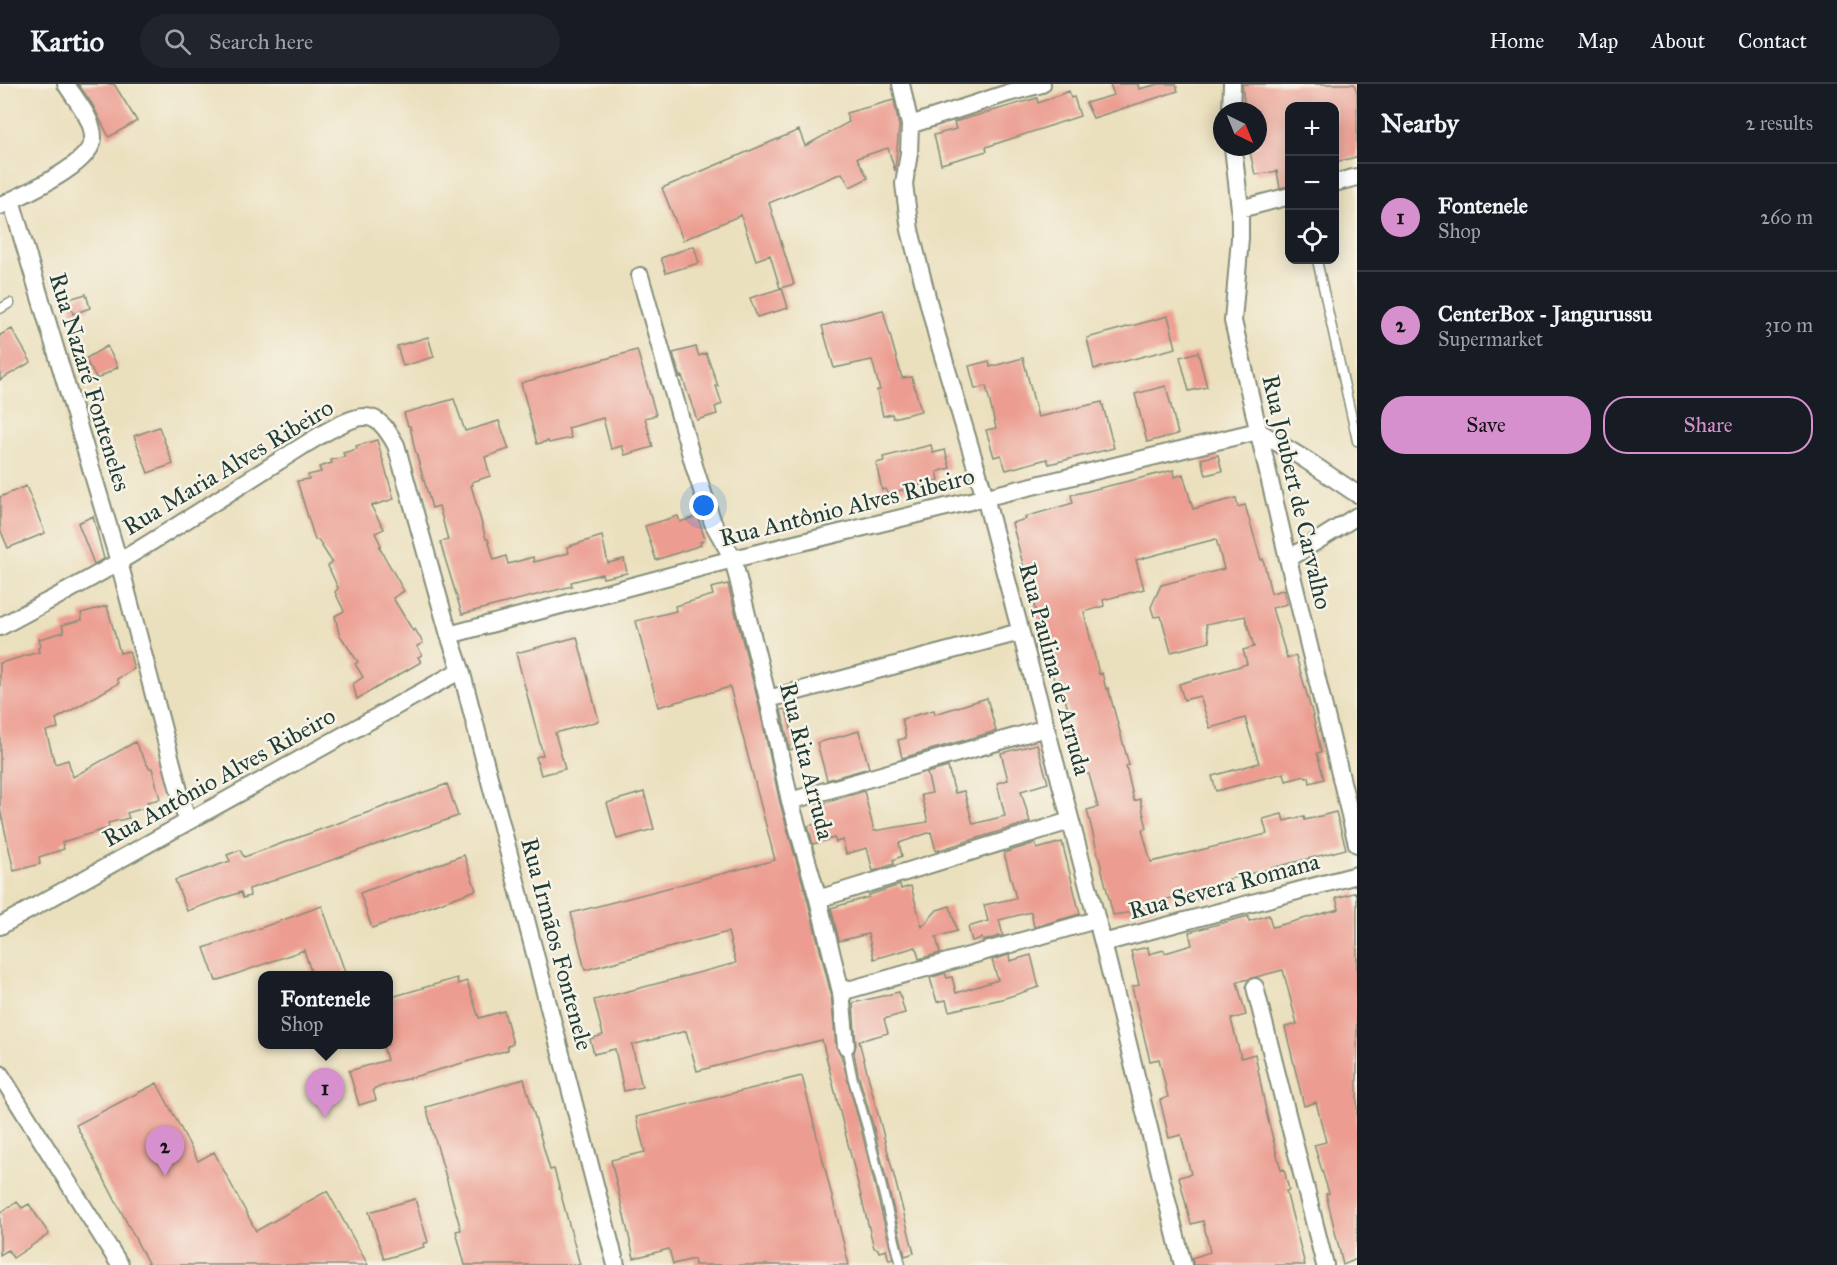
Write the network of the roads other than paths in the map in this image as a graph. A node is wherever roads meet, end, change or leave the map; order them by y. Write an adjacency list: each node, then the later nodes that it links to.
1 (66, 84): 11 (street)
2 (901, 84): 6 (street, Rua Paulina de Arruda)
3 (1042, 84): 6 (street)
4 (1232, 84): 5 (street)
5 (1231, 102)
6 (910, 125): 20 (street, Rua Paulina de Arruda)
7 (1234, 156): 12 (street, Rua Joubert de Carvalho)
8 (1357, 177): 9 (street)
9 (1339, 182)
10 (1285, 197): 12 (street)
11 (5, 203): 24 (street, Rua Nazaré Fonteneles)
12 (1240, 209): 17 (street, Rua Joubert de Carvalho)
13 (1318, 264): 18 (lane)
14 (640, 276): 22 (street, Rua Rita Arruda)
15 (10, 303): 16 (lane)
16 (0, 309)
17 (1258, 431): 19 (street); 20 (street, Rua Antônio Alves Ribeiro); 23 (street, Rua Joubert de Carvalho)
18 (1357, 441)
19 (1357, 494)
20 (985, 497): 22 (street, Rua Antônio Alves Ribeiro); 26 (street, Rua Paulina de Arruda)
21 (1357, 516): 23 (street)
22 (733, 559): 27 (street, Rua Antônio Alves Ribeiro); 29 (street, Rua Rita Arruda)
23 (1288, 559): 34 (street, Rua Joubert de Carvalho)
24 (119, 562): 25 (street, Rua Maria Alves Ribeiro); 27 (street, Rua Maria Alves Ribeiro); 32 (street, Rua Nazaré Fonteneles)
25 (0, 627)
26 (1020, 632): 29 (street); 30 (street, Rua Paulina de Arruda)
27 (449, 635): 28 (street, Rua Irmãos Fontenele)
28 (461, 670): 32 (street, Rua Antônio Alves Ribeiro); 45 (street, Rua Irmãos Fontenele)
29 (768, 699): 31 (street, Rua Rita Arruda)
30 (1046, 728): 31 (street); 33 (street, Rua Paulina de Arruda)
31 (790, 801): 36 (street, Rua Rita Arruda)
32 (187, 821): 38 (street, Rua Antônio Alves Ribeiro)
33 (1070, 821): 36 (street); 37 (street, Rua Paulina de Arruda)
34 (1357, 844)
35 (1357, 875): 39 (street, Rua Severa Romana)
36 (818, 899): 41 (street, Rua Rita Arruda)
37 (1096, 920): 39 (street, Rua Paulina de Arruda); 41 (street)
38 (0, 926)
39 (1103, 943): 47 (street, Rua Paulina de Arruda)
40 (1255, 987): 48 (street)
41 (840, 992): 42 (street, Rua Rita Arruda)
42 (846, 1046): 46 (lane, Rua Rita Arruda)
43 (0, 1074): 44 (street)
44 (120, 1265)
45 (616, 1265)
46 (901, 1265)
47 (1183, 1265)
48 (1325, 1265)

